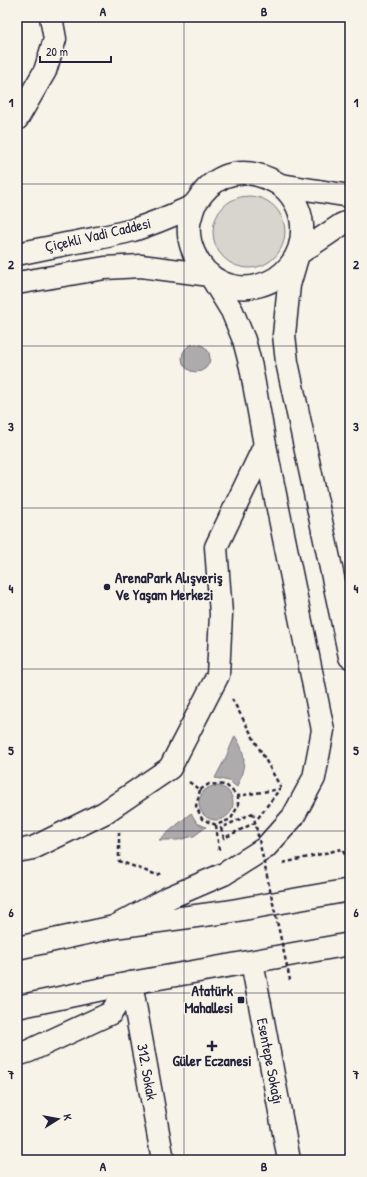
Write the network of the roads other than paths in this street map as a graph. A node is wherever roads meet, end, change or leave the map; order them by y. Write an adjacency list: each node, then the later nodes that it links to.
1 (51, 17): 2 (main road)
2 (17, 119)
3 (281, 185): 4 (main road); 5 (main road); 8 (main road)
4 (350, 196)
5 (194, 206): 7 (main road, Çiçekli Vadi Caddesi); 9 (main road)
6 (350, 221): 8 (main road)
7 (17, 254)
8 (298, 254): 9 (main road); 12 (main road)
9 (210, 275): 10 (main road, Çiçekli Vadi Caddesi); 11 (main road)
10 (17, 283)
11 (265, 445): 13 (main road); 15 (main road)
12 (350, 657)
13 (17, 851)
14 (350, 890): 15 (main road)
15 (114, 927): 16 (main road)
16 (20, 944)
17 (350, 944): 18 (main road)
18 (252, 962): 19 (main road); 23 (main road, Esentepe Sokağı)
19 (131, 983): 20 (main road); 21 (main road); 22 (main road, 312. Sokak)
20 (17, 1007)
21 (17, 1055)
22 (162, 1160)
23 (289, 1160)

